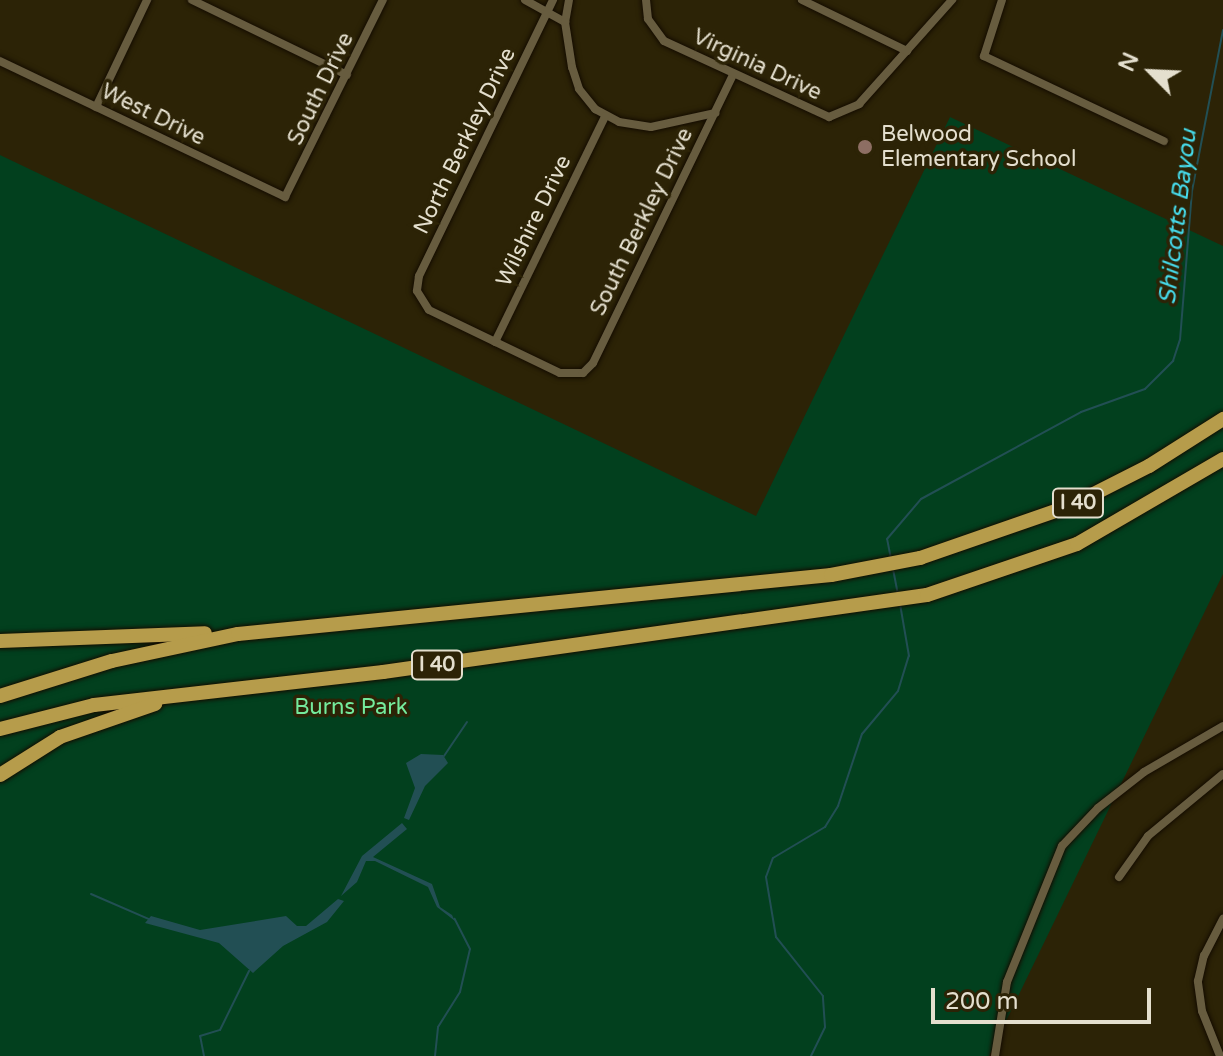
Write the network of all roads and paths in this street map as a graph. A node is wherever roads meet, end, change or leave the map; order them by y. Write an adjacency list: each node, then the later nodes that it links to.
1 (147, 0): 17 (street)
2 (192, 0): 15 (street)
3 (383, 0): 15 (street, South Drive)
4 (525, 0): 11 (street)
5 (553, 0): 11 (street, North Berkley Drive)
6 (569, 0): 12 (street)
7 (646, 0): 16 (street, Virginia Drive)
8 (802, 0): 13 (street)
9 (952, 0): 13 (street, Virginia Drive)
10 (1002, 0): 20 (street)
11 (548, 12): 12 (street); 22 (street, North Berkley Drive)
12 (565, 22): 19 (street)
13 (907, 51): 16 (street, Virginia Drive)
14 (0, 61): 17 (street, West Drive)
15 (347, 75): 21 (street, South Drive)
16 (733, 75): 18 (street, South Berkley Drive)
17 (96, 107): 21 (street, West Drive)
18 (715, 113): 19 (street); 22 (street, South Berkley Drive)
19 (605, 116): 22 (street, Wilshire Drive)
20 (1164, 141)
21 (290, 194)
22 (495, 342)
23 (1223, 419): 25 (highway, I 40)
24 (1223, 459): 28 (highway, I 40)
25 (238, 634): 26 (highway); 27 (highway, I 40)
26 (0, 641)
27 (0, 696)
28 (178, 696): 30 (highway, I 40); 32 (highway)
29 (1223, 726): 35 (street)
30 (0, 729)
31 (1223, 774): 33 (street)
32 (0, 775)
33 (1119, 877)
34 (1223, 919): 36 (street)
35 (995, 1056)
36 (1220, 1056)

